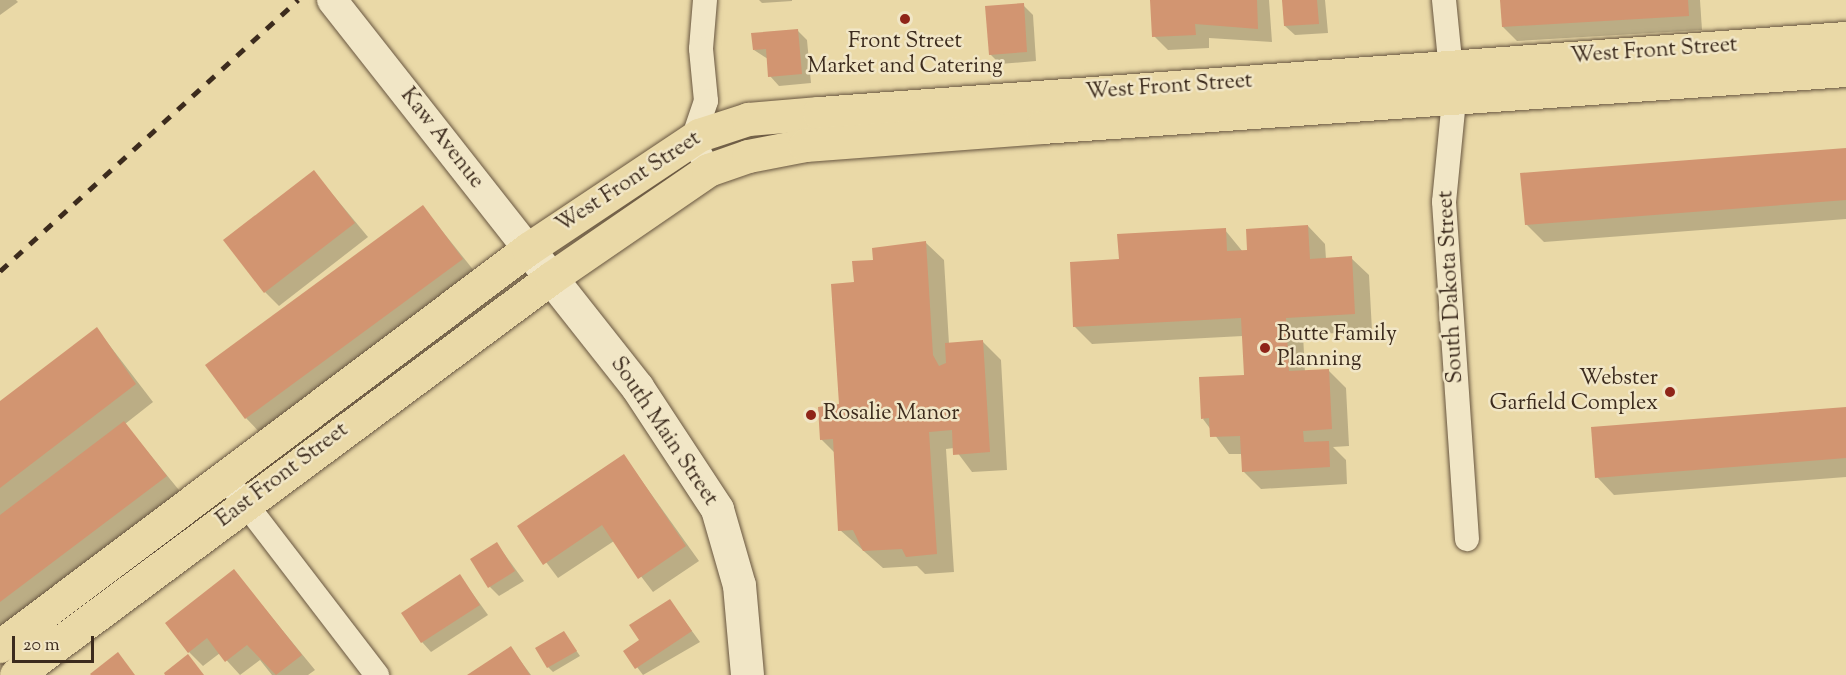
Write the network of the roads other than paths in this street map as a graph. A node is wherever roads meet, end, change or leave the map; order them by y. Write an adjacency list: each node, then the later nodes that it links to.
1 (332, 0): 10 (street, Kaw Avenue)
2 (705, 0): 8 (street)
3 (1444, 0): 5 (street, South Dakota Street)
4 (1846, 38): 5 (main road, West Front Street)
5 (1450, 67): 7 (street, South Dakota Street); 8 (main road, West Front Street)
6 (1846, 70): 7 (main road, West Front Street)
7 (1454, 100): 9 (main road, West Front Street); 14 (street, South Dakota Street)
8 (693, 139): 9 (street); 10 (main road, West Front Street)
9 (708, 170): 11 (main road, West Front Street)
10 (528, 249): 11 (main road, Kaw Avenue); 12 (main road, East Front Street)
11 (551, 278): 13 (main road, East Front Street); 18 (main road, South Main Street)
12 (225, 477): 13 (street); 15 (main road, East Front Street)
13 (246, 504): 16 (main road, East Front Street); 17 (street)
14 (1467, 539)
15 (0, 646)
16 (16, 675)
17 (377, 675)
18 (747, 675)

